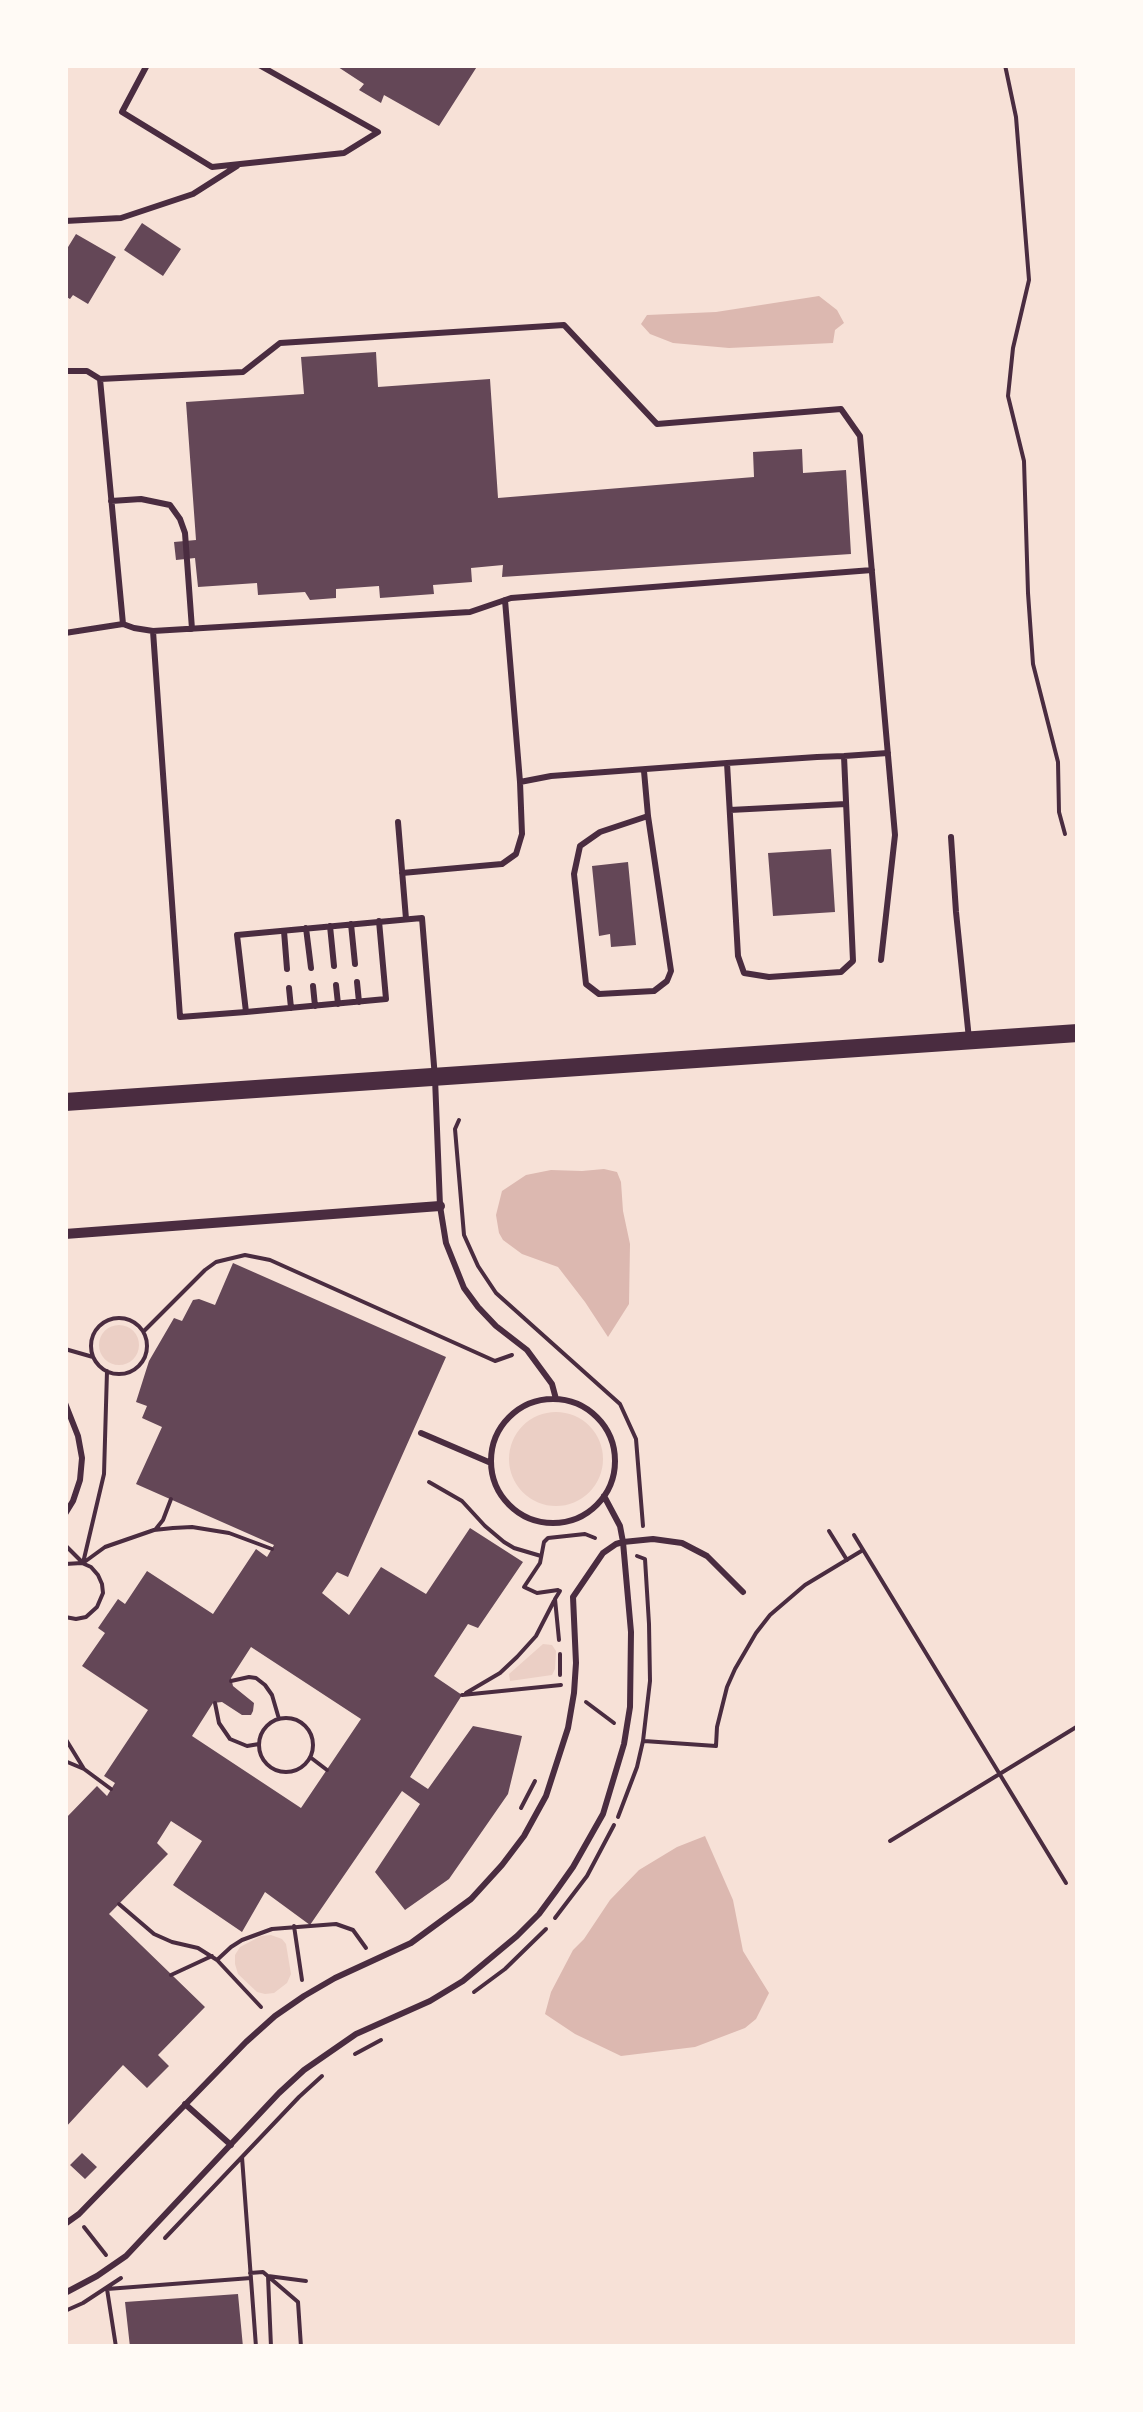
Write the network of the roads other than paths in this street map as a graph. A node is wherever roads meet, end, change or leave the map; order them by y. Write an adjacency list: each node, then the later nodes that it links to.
1 (148, 65): 3 (lane)
2 (260, 65): 3 (lane)
3 (240, 164): 4 (lane)
4 (65, 221)
5 (65, 371): 6 (lane)
6 (100, 379): 7 (lane); 8 (lane)
7 (112, 501): 10 (lane); 11 (lane)
8 (872, 570): 9 (lane); 14 (lane)
9 (505, 600): 11 (lane); 18 (lane)
10 (123, 624): 12 (lane); 13 (lane)
11 (192, 629): 12 (lane)
12 (153, 631): 44 (lane)
13 (65, 633)
14 (888, 753): 15 (lane); 31 (lane)
15 (844, 756): 16 (lane); 19 (lane)
16 (727, 763): 17 (lane); 20 (lane)
17 (644, 770): 18 (lane); 21 (lane)
18 (520, 782): 24 (lane)
19 (846, 804): 20 (lane); 20 (lane)
20 (730, 810)
21 (648, 816): 21 (lane)
22 (398, 822): 24 (lane)
23 (951, 836): 46 (lane)
24 (402, 873): 25 (lane)
25 (406, 919): 26 (lane); 47 (lane)
26 (379, 921): 27 (lane); 40 (lane)
27 (351, 924): 28 (lane); 32 (lane)
28 (330, 926): 29 (lane); 33 (lane)
29 (306, 928): 30 (lane); 34 (lane)
30 (284, 930): 35 (lane); 44 (lane)
31 (880, 960)
32 (355, 964)
33 (334, 966)
34 (311, 968)
35 (287, 969)
36 (357, 982): 40 (lane)
37 (336, 985): 41 (lane)
38 (312, 986): 42 (lane)
39 (289, 988): 43 (lane)
40 (359, 1002): 41 (lane)
41 (338, 1004): 42 (lane)
42 (315, 1006): 43 (lane)
43 (290, 1008): 44 (lane)
44 (246, 1012)
45 (1078, 1034): 46 (main road)
46 (970, 1041): 47 (main road)
47 (435, 1078): 48 (main road); 49 (lane)
48 (65, 1102)
49 (440, 1206): 50 (street); 51 (lane)
50 (65, 1234)
51 (556, 1399): 54 (lane); 55 (lane)
52 (65, 1403): 56 (lane)
53 (421, 1433): 54 (lane)
54 (491, 1463): 55 (lane)
55 (604, 1496): 57 (lane)
56 (65, 1514)
57 (624, 1546): 58 (lane); 59 (lane); 60 (lane)
58 (743, 1592)
59 (185, 2104): 60 (lane); 61 (lane)
60 (230, 2145): 62 (lane)
61 (65, 2224)
62 (65, 2293)

